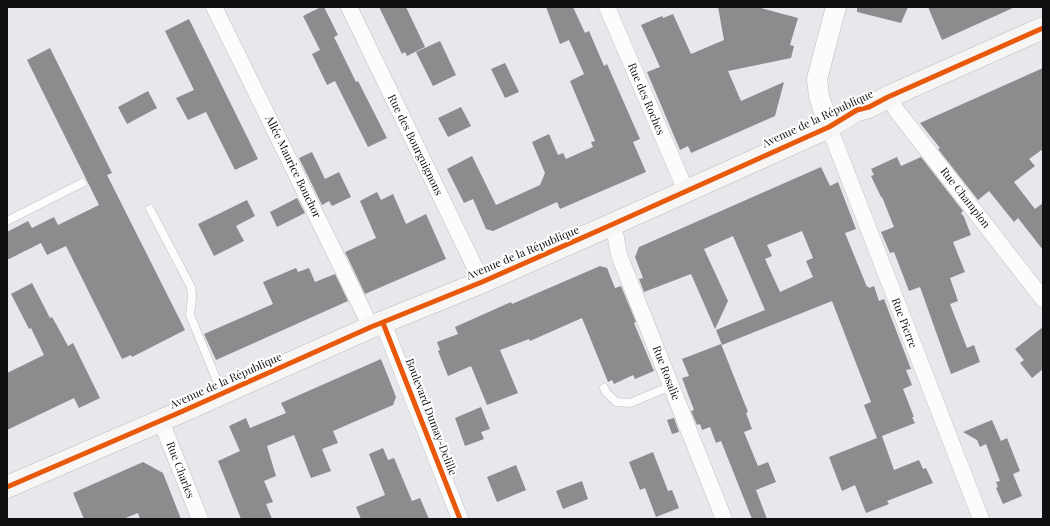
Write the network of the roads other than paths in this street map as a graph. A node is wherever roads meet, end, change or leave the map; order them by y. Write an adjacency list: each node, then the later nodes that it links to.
1 (214, 7): 15 (street, Allée Maurice Bouchor)
2 (349, 7): 13 (street, Rue des Bourguignons)
3 (607, 7): 9 (street, Rue des Roches)
4 (836, 7): 7 (street)
5 (1043, 28): 6 (main road, Avenue de la République)
6 (888, 97): 7 (main road, Avenue de la République); 14 (street, Rue Champion)
7 (829, 127): 9 (main road, Avenue de la République); 24 (street, Rue Pierre)
8 (82, 183): 11 (lane)
9 (686, 191): 12 (main road, Avenue de la République)
10 (150, 209): 18 (lane)
11 (7, 221)
12 (611, 226): 13 (main road, Avenue de la République); 16 (street, Rue Rosalie)
13 (482, 282): 15 (main road, Avenue de la République)
14 (1043, 299)
15 (377, 325): 18 (main road, Avenue de la République); 22 (street, Boulevard Dumay-Delille)
16 (671, 386): 17 (lane); 23 (street, Rue Rosalie)
17 (604, 388)
18 (222, 394): 19 (main road, Avenue de la République)
19 (161, 421): 20 (main road, Avenue de la République); 21 (street, Rue Charles)
20 (7, 487)
21 (200, 519)
22 (460, 519)
23 (724, 519)
24 (981, 519)

